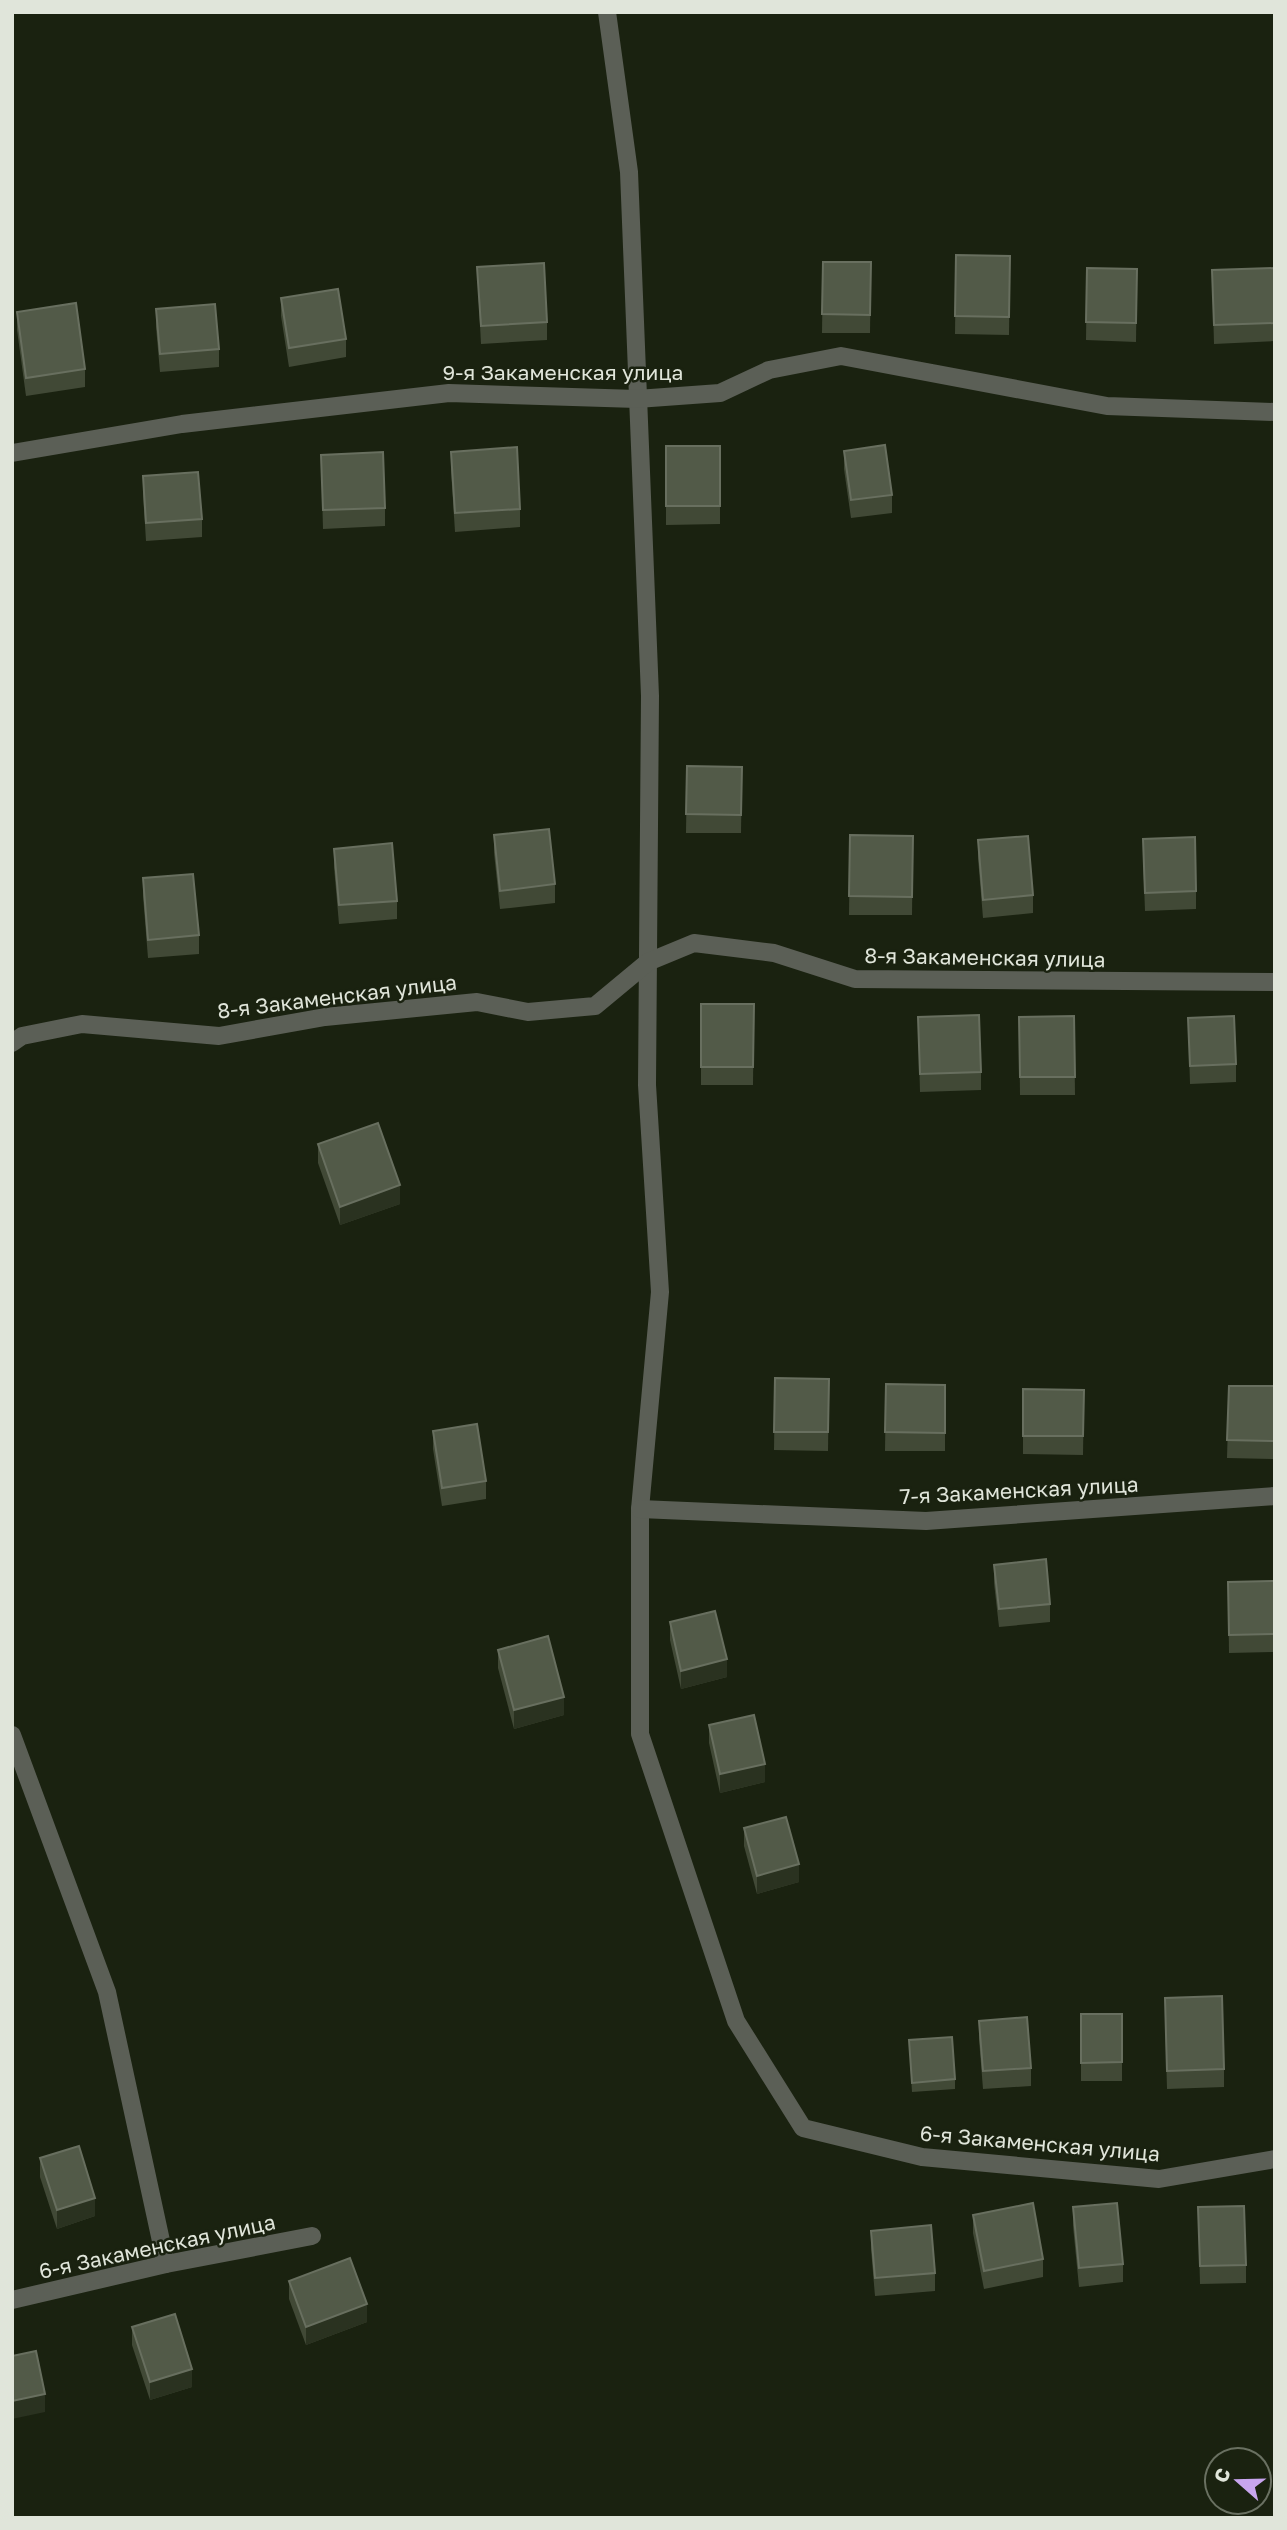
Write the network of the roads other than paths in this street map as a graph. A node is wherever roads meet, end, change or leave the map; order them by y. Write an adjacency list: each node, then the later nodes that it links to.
1 (607, 12): 2 (street)
2 (637, 399): 3 (street, 9-я Закаменская улица); 4 (street, 9-я Закаменская улица); 5 (street)
3 (1275, 412)
4 (12, 453)
5 (648, 962): 6 (street, 8-я Закаменская улица); 7 (street, 8-я Закаменская улица); 9 (street)
6 (1275, 982)
7 (12, 1043)
8 (1275, 1496): 9 (street, 7-я Закаменская улица)
9 (640, 1509): 11 (street, 6-я Закаменская улица)
10 (12, 1735): 13 (street)
11 (1275, 2159)
12 (312, 2236): 13 (street, 6-я Закаменская улица)
13 (166, 2264): 14 (street, 6-я Закаменская улица)
14 (12, 2300)

